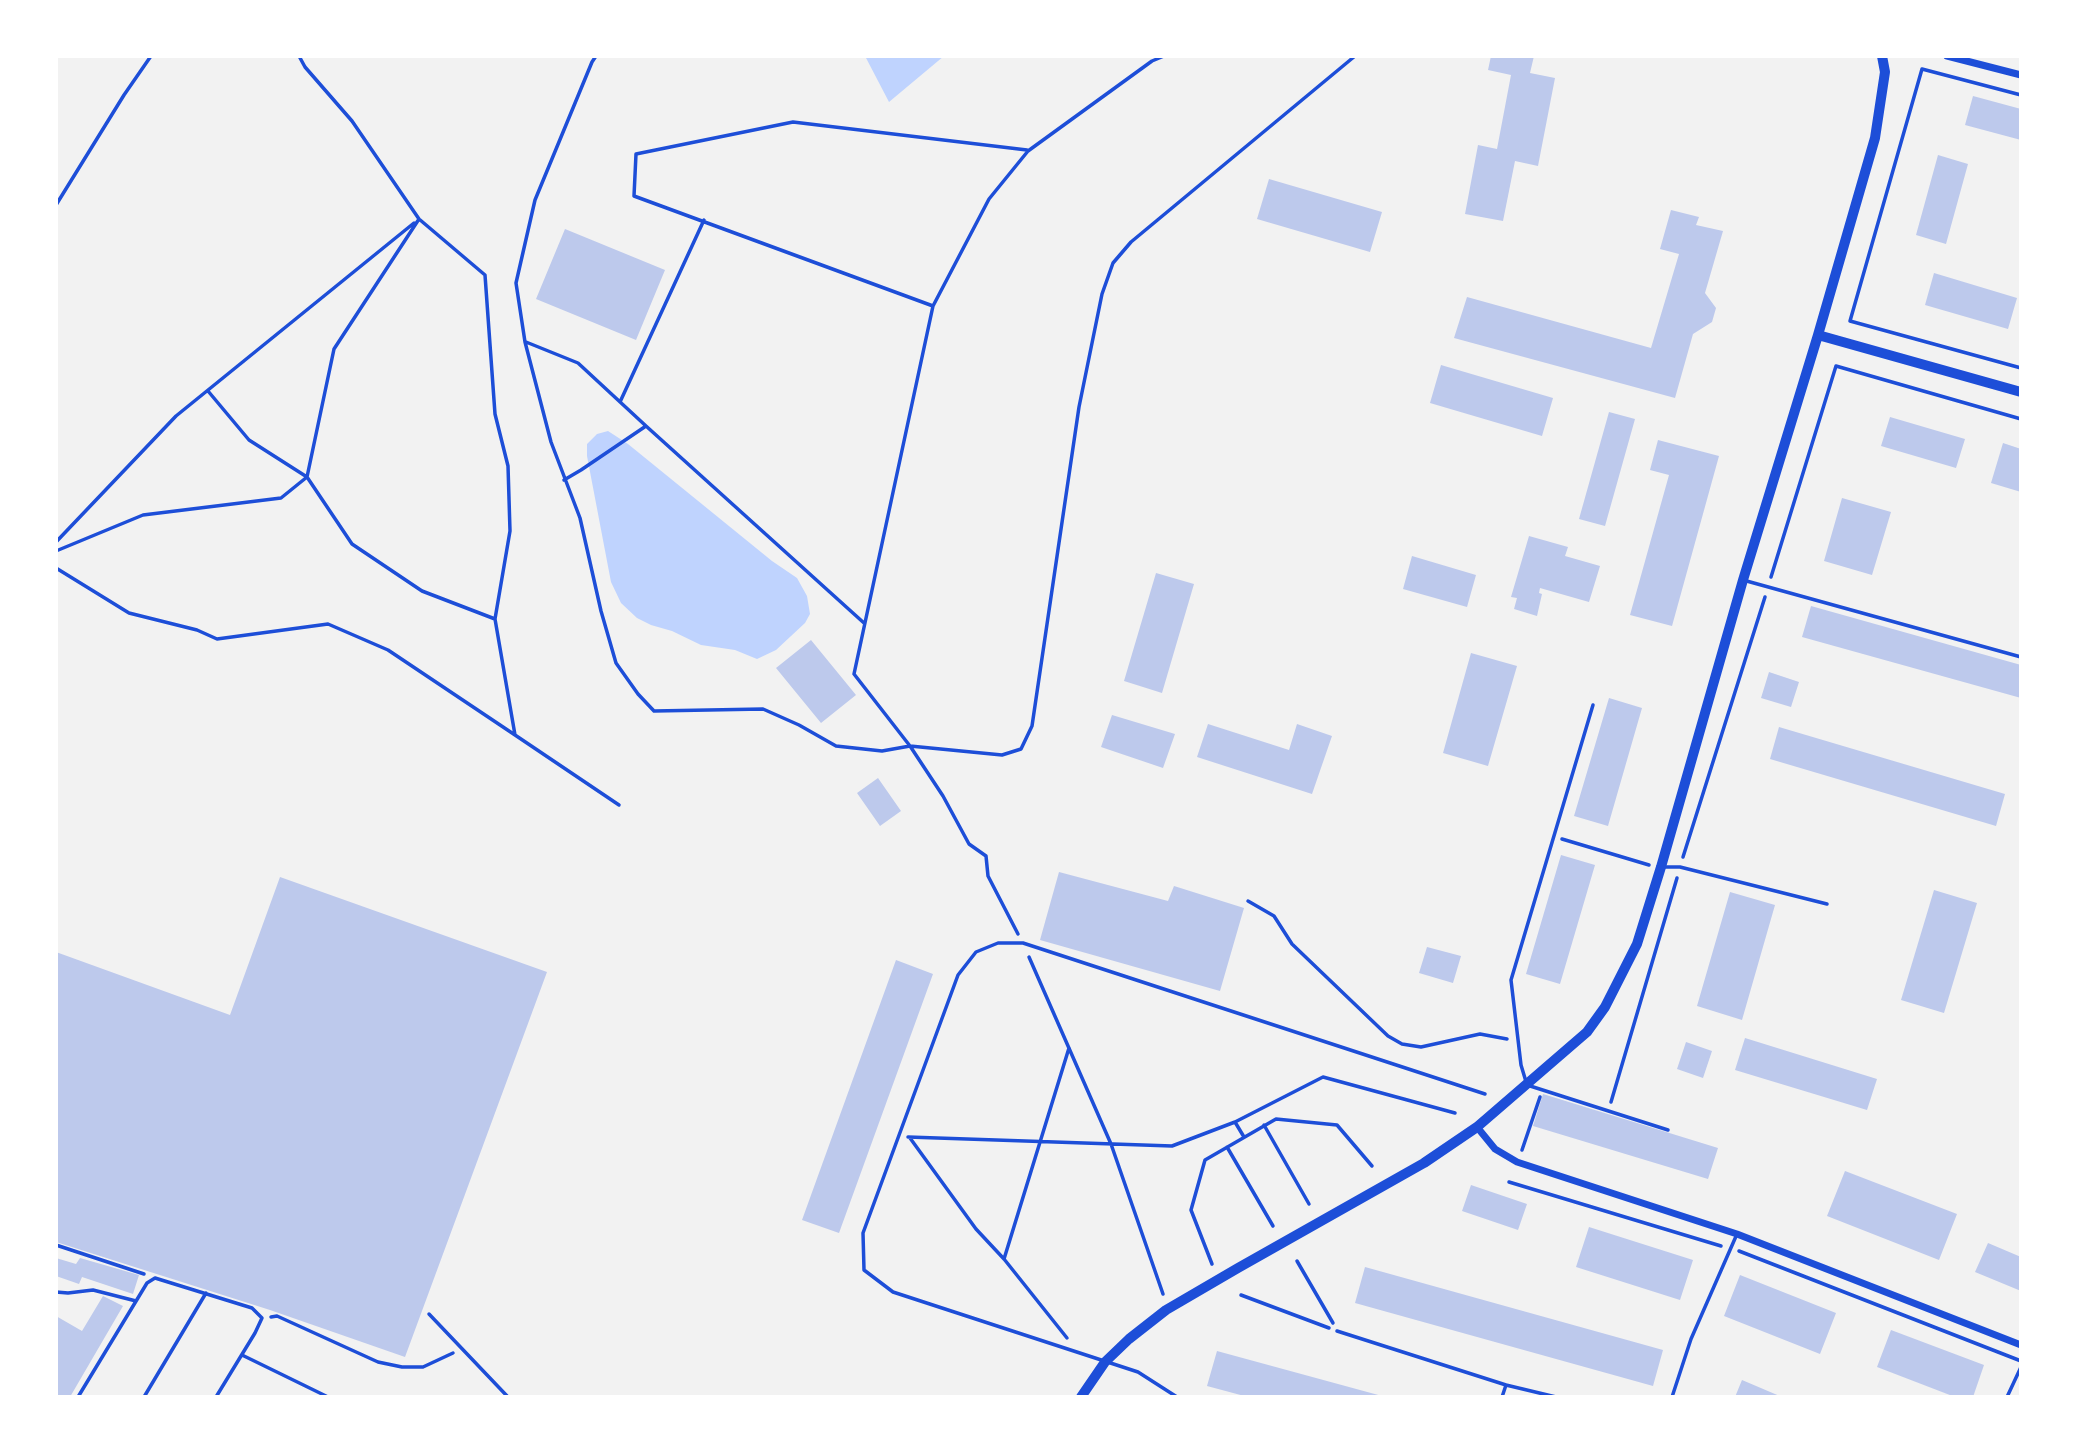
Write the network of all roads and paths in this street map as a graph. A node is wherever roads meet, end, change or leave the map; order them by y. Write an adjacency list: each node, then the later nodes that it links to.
1 (151, 56): 11 (path)
2 (299, 56): 12 (path)
3 (596, 56): 16 (path)
4 (1164, 56): 10 (path)
5 (1355, 56): 35 (path)
6 (1882, 56): 15 (street)
7 (1947, 56): 8 (street)
8 (2021, 75)
9 (2021, 95): 17 (path)
10 (1028, 151): 13 (path); 14 (path)
11 (56, 205)
12 (419, 219): 18 (path); 23 (path); 30 (path)
13 (704, 220): 14 (path); 20 (path)
14 (933, 306): 31 (path)
15 (1818, 335): 19 (street); 28 (street)
16 (525, 342): 20 (path); 24 (path)
17 (2021, 368)
18 (207, 391): 23 (path); 25 (path)
19 (2021, 391)
20 (620, 402): 22 (path)
21 (2021, 419): 29 (path)
22 (646, 426): 24 (path); 31 (path)
23 (307, 477): 26 (path); 30 (path)
24 (564, 480): 35 (path)
25 (56, 542)
26 (56, 551)
27 (56, 568): 34 (path)
28 (1742, 580): 29 (lane); 38 (street)
29 (1768, 587): 32 (lane); 39 (path)
30 (495, 619): 34 (path)
31 (864, 623): 35 (path)
32 (2021, 657)
33 (1593, 705): 37 (lane)
34 (514, 735): 36 (path)
35 (910, 746): 42 (path)
36 (619, 806)
37 (1554, 836): 38 (path); 43 (lane)
38 (1661, 867): 39 (lane); 45 (street)
39 (1680, 867): 41 (lane); 48 (path)
40 (1248, 901): 43 (path)
41 (1827, 904)
42 (1023, 943): 44 (path); 47 (lane); 54 (lane)
43 (1518, 1044): 45 (lane)
44 (1069, 1048): 57 (path); 58 (path)
45 (1527, 1085): 46 (lane); 52 (street)
46 (1542, 1090): 48 (lane); 60 (path)
47 (1485, 1094)
48 (1608, 1111): 53 (lane)
49 (1455, 1113): 50 (path)
50 (1235, 1122): 55 (path); 58 (path)
51 (1264, 1125): 55 (path); 61 (path); 63 (path)
52 (1478, 1127): 65 (street); 85 (street)
53 (1668, 1130)
54 (900, 1134): 56 (path); 82 (lane)
55 (1244, 1137): 59 (path)
56 (909, 1138): 57 (path); 68 (path)
57 (1040, 1141): 58 (path); 68 (path)
58 (1111, 1144): 74 (path)
59 (1227, 1147): 64 (path); 70 (path)
60 (1521, 1152)
61 (1372, 1166)
62 (1509, 1182): 67 (path)
63 (1309, 1204)
64 (1273, 1226)
65 (1737, 1234): 67 (lane); 80 (street)
66 (56, 1245): 71 (path)
67 (1731, 1249): 84 (path); 97 (lane)
68 (1003, 1259): 82 (path)
69 (1297, 1261): 79 (path)
70 (1212, 1264)
71 (155, 1278): 73 (lane); 76 (lane)
72 (56, 1292): 76 (lane)
73 (206, 1293): 78 (lane); 89 (lane)
74 (1163, 1294)
75 (1241, 1295): 79 (path)
76 (136, 1301): 88 (lane)
77 (429, 1314): 81 (lane)
78 (262, 1318): 81 (path); 83 (lane)
79 (1337, 1331): 87 (lane)
80 (2021, 1345)
81 (461, 1349): 92 (lane)
82 (1079, 1353): 85 (lane)
83 (242, 1355): 90 (lane); 91 (lane)
84 (2021, 1360)
85 (1105, 1362): 93 (street); 94 (lane)
86 (2021, 1367): 98 (path)
87 (1506, 1385): 95 (lane); 96 (lane)
88 (78, 1397)
89 (144, 1397)
90 (216, 1397)
91 (328, 1397)
92 (508, 1397)
93 (1081, 1397)
94 (1177, 1397)
95 (1502, 1397)
96 (1556, 1397)
97 (1672, 1397)
98 (2007, 1397)

